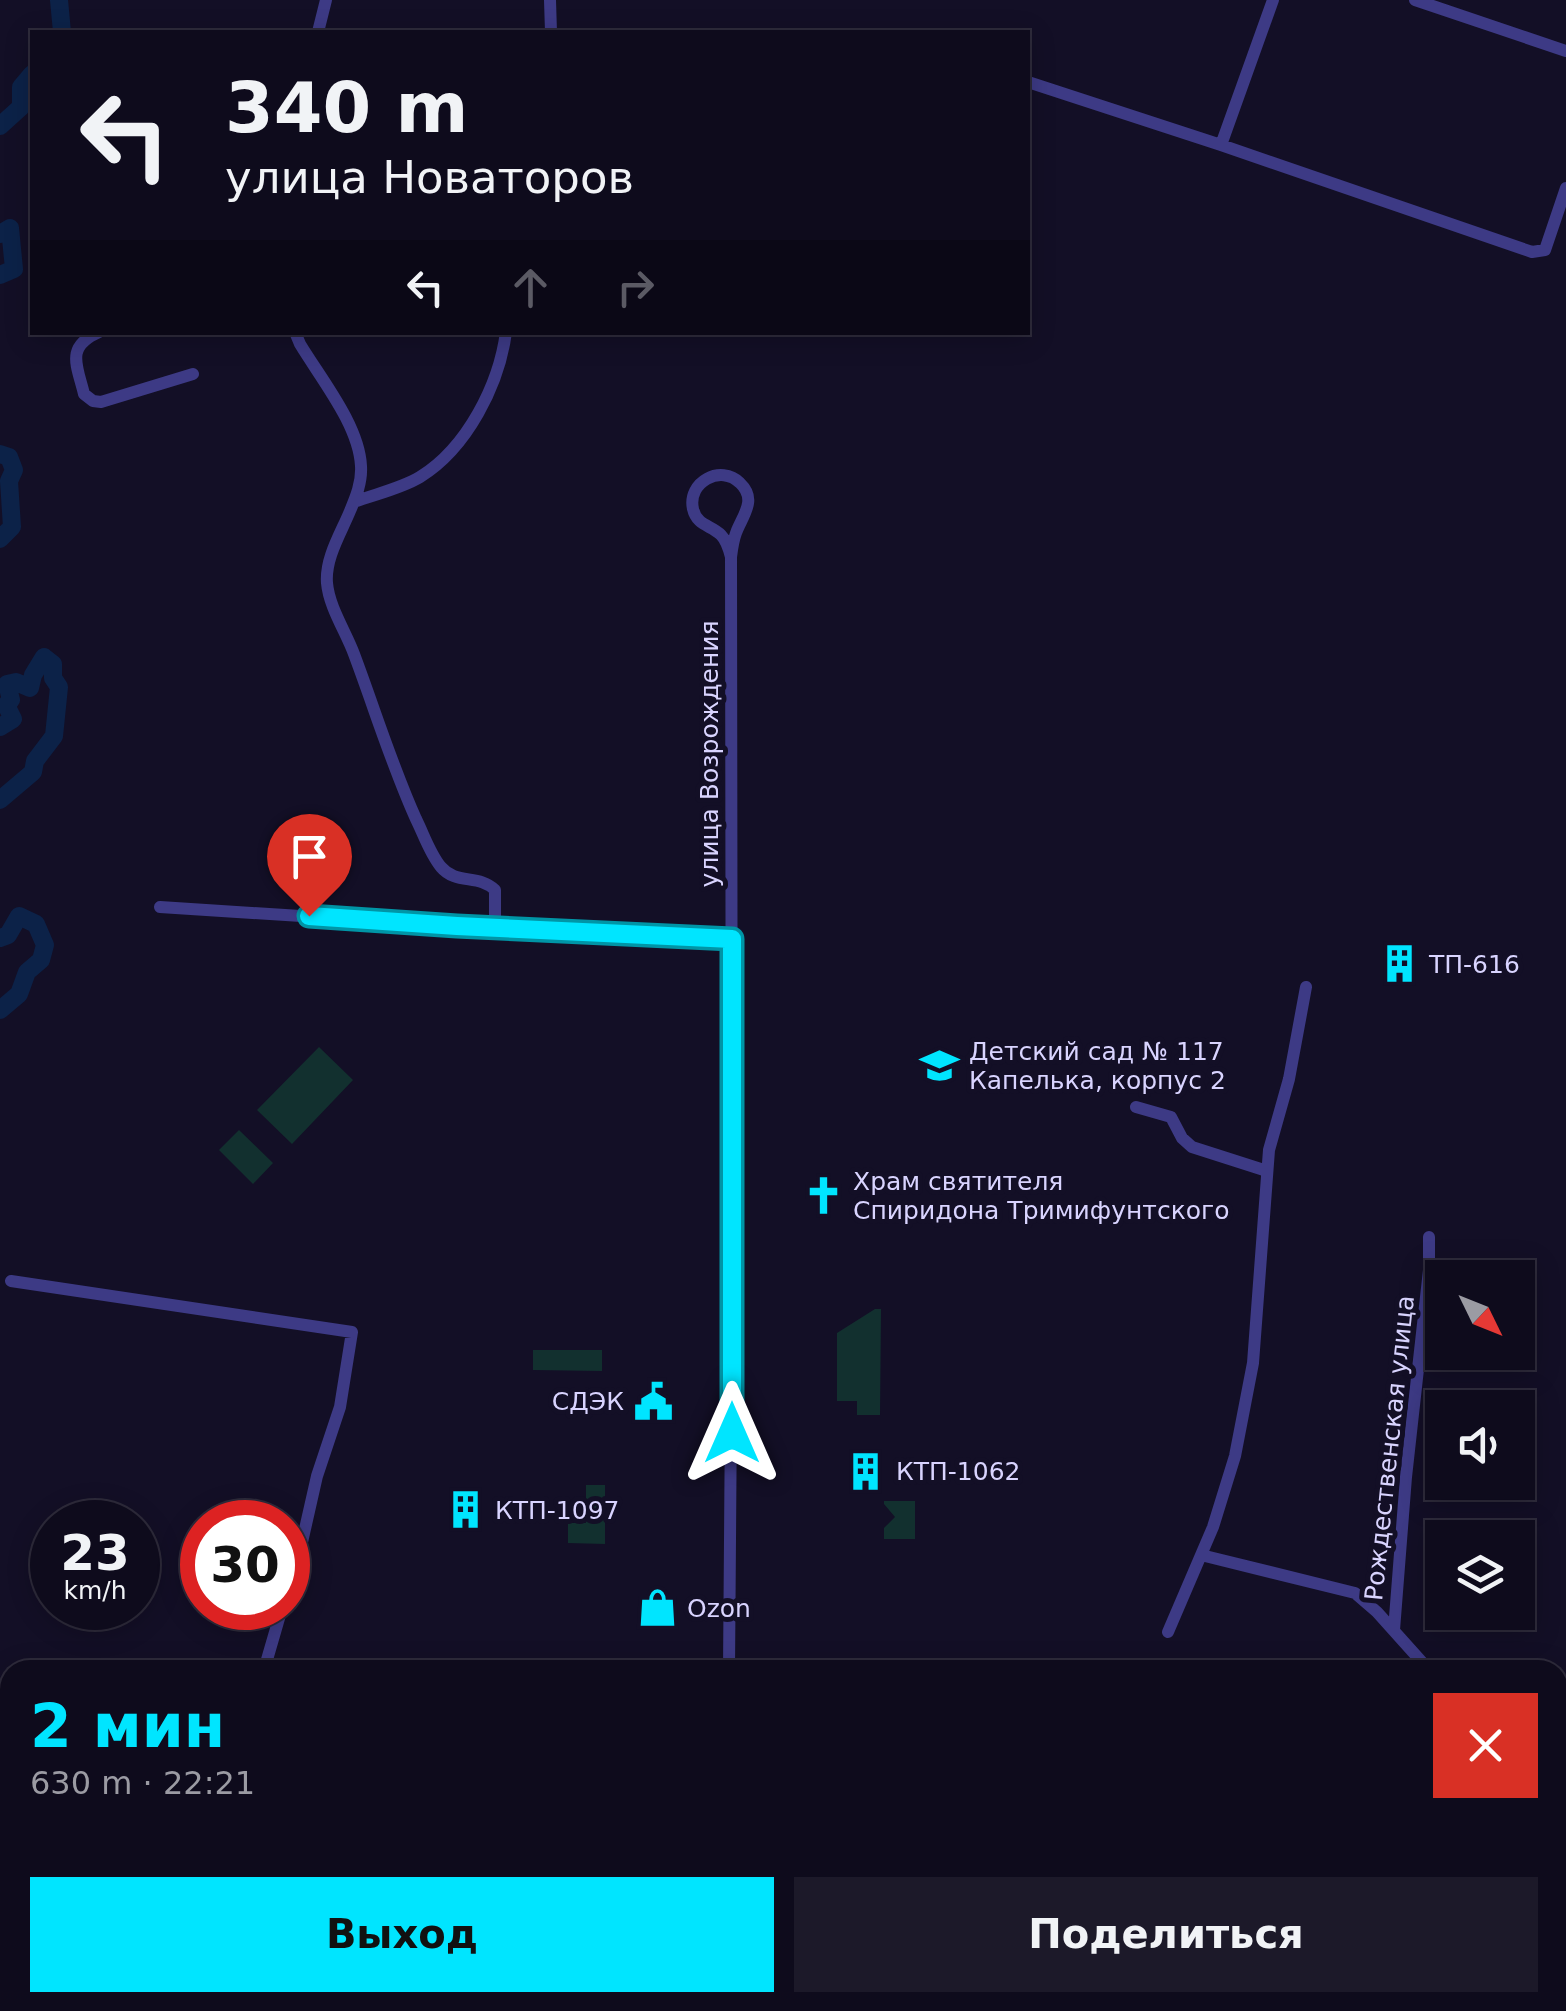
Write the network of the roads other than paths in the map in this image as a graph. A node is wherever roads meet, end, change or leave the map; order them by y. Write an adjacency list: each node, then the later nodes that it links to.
1 (326, 0): 5 (street)
2 (550, 0): 6 (street)
3 (1273, 0): 9 (street)
4 (1414, 0): 7 (street)
5 (318, 30)
6 (550, 30)
7 (1566, 51)
8 (1030, 83): 9 (street)
9 (1221, 144): 10 (street)
10 (1566, 188)
11 (94, 335): 14 (street)
12 (296, 335): 15 (street)
13 (505, 335): 15 (street)
14 (193, 374)
15 (354, 502): 18 (street)
16 (731, 557): 16 (street, улица Возрождения); 19 (street, улица Возрождения)
17 (160, 907): 18 (street)
18 (495, 928): 19 (street)
19 (732, 939): 31 (street, улица Возрождения)
20 (1306, 987): 22 (street)
21 (1136, 1107): 22 (street)
22 (1267, 1171): 26 (street)
23 (1430, 1237): 28 (street, Рождественская улица)
24 (11, 1281): 25 (street)
25 (310, 1506)
26 (1201, 1555): 28 (street, Рождественская улица); 29 (street)
27 (276, 1630): 30 (street)
28 (1394, 1630): 32 (street)
29 (1168, 1632)
30 (267, 1660)
31 (729, 1660)
32 (1420, 1660)

